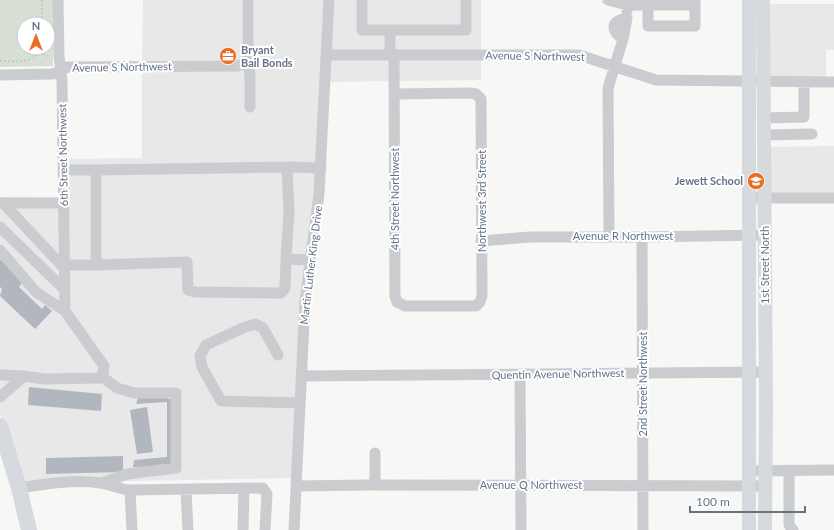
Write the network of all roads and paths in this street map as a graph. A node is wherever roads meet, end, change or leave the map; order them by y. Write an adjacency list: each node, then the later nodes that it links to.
1 (42, 0): 13 (path)
2 (58, 0): 23 (street, 6th Street Northwest)
3 (248, 0): 21 (street)
4 (329, 0): 16 (street, Martin Luther King Drive)
5 (362, 0): 14 (street)
6 (466, 0): 14 (street)
7 (608, 0): 11 (street)
8 (749, 0): 25 (main road, 1st Street North)
9 (763, 0): 26 (main road, 1st Street North)
10 (695, 2): 12 (street); 12 (street)
11 (627, 5): 12 (street); 22 (street)
12 (648, 5)
13 (42, 16)
14 (390, 30): 15 (street, 4th Street Northwest)
15 (392, 54): 16 (street, Avenue S Northwest); 22 (street, Avenue S Northwest); 29 (street, 4th Street Northwest)
16 (326, 55): 35 (street, Martin Luther King Drive)
17 (36, 56): 20 (path)
18 (43, 56): 19 (path)
19 (52, 57)
20 (0, 61)
21 (246, 61): 23 (street, Avenue S Northwest); 30 (street)
22 (614, 66): 25 (street, Avenue S Northwest); 46 (street)
23 (61, 71): 24 (street, Avenue S Northwest); 36 (street, 6th Street Northwest)
24 (0, 75)
25 (750, 82): 26 (street, Avenue S Northwest); 38 (main road, 1st Street North)
26 (764, 82): 27 (street, Avenue S Northwest); 31 (main road, 1st Street North)
27 (804, 82): 28 (street, Avenue S Northwest); 31 (street)
28 (834, 82)
29 (394, 94): 48 (street, Northwest 3rd Street); 55 (street, 4th Street Northwest)
30 (250, 107)
31 (764, 118): 33 (main road, 1st Street North)
32 (812, 134): 33 (street)
33 (764, 135): 40 (main road, 1st Street North)
34 (287, 167): 35 (street); 37 (street); 50 (street)
35 (321, 168): 51 (street, Martin Luther King Drive)
36 (63, 170): 37 (street); 42 (street, 6th Street Northwest)
37 (96, 170): 52 (street)
38 (749, 198): 40 (street); 44 (main road, 1st Street North)
39 (834, 198): 40 (street)
40 (764, 199): 45 (main road, 1st Street North)
41 (2, 203): 42 (street); 53 (street)
42 (64, 203): 53 (street, 6th Street Northwest)
43 (0, 227): 54 (street)
44 (749, 235): 45 (street, Avenue R Northwest); 47 (street, Avenue R Northwest); 58 (main road, 1st Street North)
45 (765, 235): 59 (main road, 1st Street North)
46 (609, 236): 47 (street, Avenue R Northwest); 48 (street, Avenue R Northwest)
47 (642, 237): 60 (street, 2nd Street Northwest)
48 (481, 241): 55 (street, Northwest 3rd Street)
49 (0, 250): 56 (street)
50 (286, 258): 51 (street); 52 (street)
51 (310, 260): 65 (street, Martin Luther King Drive)
52 (96, 265): 53 (street)
53 (65, 267): 54 (street, 6th Street Northwest)
54 (65, 290): 56 (street, 6th Street Northwest)
55 (478, 304)
56 (65, 311): 64 (street)
57 (278, 355): 67 (street)
58 (750, 371): 59 (street, Quentin Avenue Northwest); 60 (street, Quentin Avenue Northwest); 72 (main road, 1st Street North)
59 (765, 372): 73 (main road, 1st Street North)
60 (644, 373): 62 (street, Quentin Avenue Northwest); 76 (street, 2nd Street Northwest)
61 (0, 375): 63 (street)
62 (520, 375): 65 (street, Quentin Avenue Northwest); 79 (street)
63 (24, 376): 64 (street); 66 (street)
64 (102, 376): 74 (street)
65 (301, 376): 67 (street, Martin Luther King Drive)
66 (0, 397)
67 (300, 403): 78 (street, Martin Luther King Drive)
68 (0, 426): 81 (highway)
69 (375, 453): 75 (street)
70 (789, 470): 71 (street); 73 (street); 85 (street)
71 (834, 470)
72 (749, 471): 73 (street); 77 (main road, 1st Street North)
73 (766, 471): 80 (main road, 1st Street North)
74 (102, 483): 81 (street); 83 (street)
75 (375, 485): 78 (street, Avenue Q Northwest); 79 (street, Avenue Q Northwest)
76 (643, 485): 77 (street, Avenue Q Northwest); 79 (street, Avenue Q Northwest); 93 (street, 2nd Street Northwest)
77 (749, 485): 80 (street, Avenue Q Northwest); 94 (main road, 1st Street North)
78 (296, 486): 91 (street, Martin Luther King Drive)
79 (520, 486): 92 (street)
80 (765, 486): 95 (main road, 1st Street North)
81 (19, 488): 86 (highway)
82 (244, 488): 84 (street); 89 (street); 90 (street)
83 (130, 490): 84 (street); 87 (street)
84 (186, 490): 88 (street)
85 (791, 528)
86 (29, 530)
87 (132, 530)
88 (188, 530)
89 (243, 530)
90 (265, 530)
91 (294, 530)
92 (521, 530)
93 (643, 530)
94 (749, 530)
95 (765, 530)

